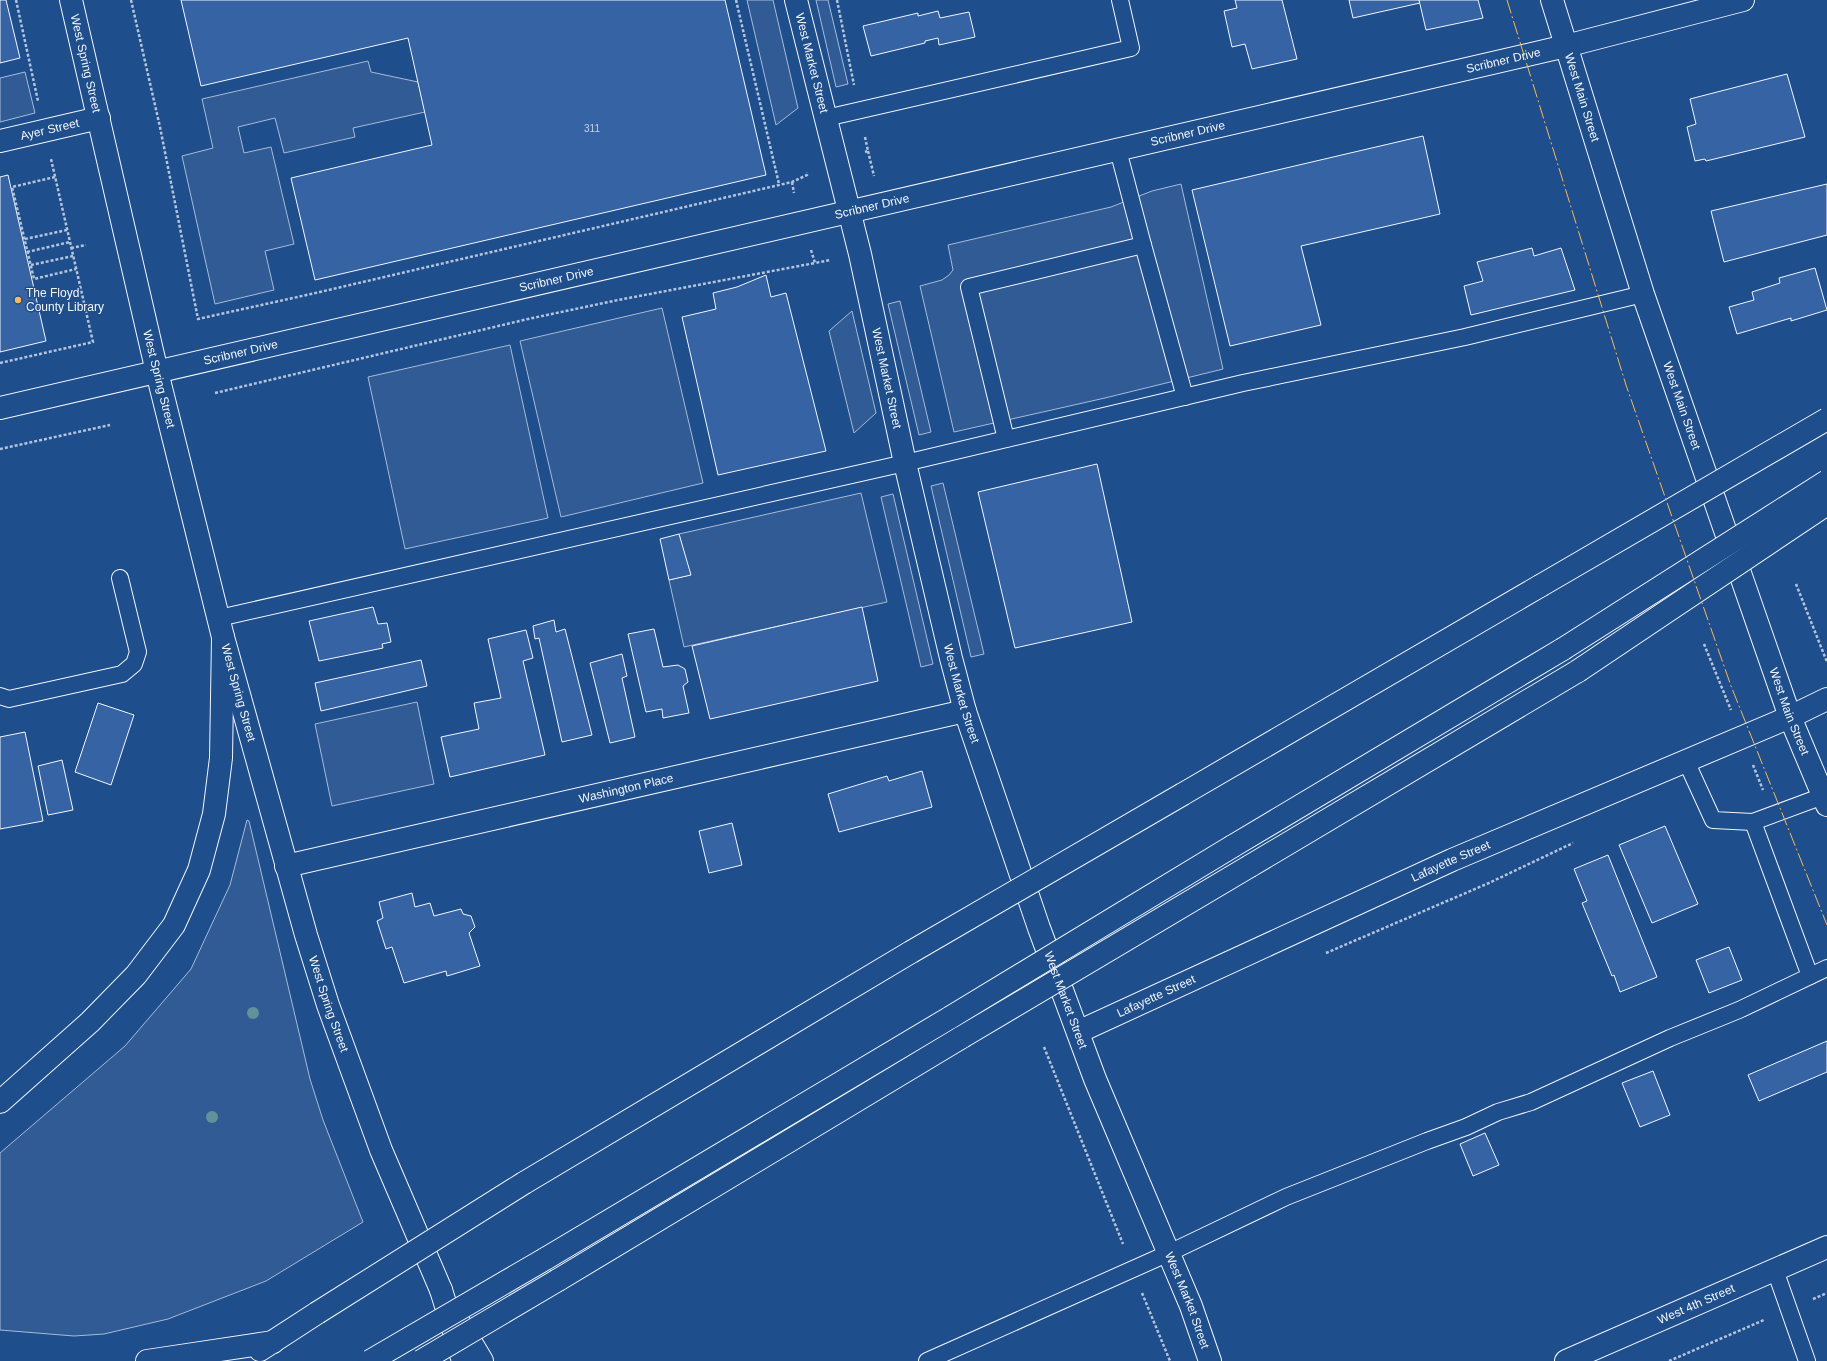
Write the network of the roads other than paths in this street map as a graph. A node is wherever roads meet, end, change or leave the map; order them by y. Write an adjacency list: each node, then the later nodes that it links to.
1 (71, 0): 7 (main road, West Spring Street)
2 (796, 0): 8 (main road, West Market Street)
3 (1120, 0): 8 (lane)
4 (1552, 0): 6 (main road, West Main Street)
5 (1743, 0): 6 (main road, Scribner Drive)
6 (1566, 46): 10 (main road, Scribner Drive); 13 (main road, West Main Street)
7 (99, 118): 9 (main road, Ayer Street); 14 (main road, West Spring Street)
8 (826, 118): 11 (main road, West Market Street)
9 (0, 141)
10 (1118, 150): 11 (main road, Scribner Drive); 12 (lane)
11 (849, 212): 14 (main road, Scribner Drive); 19 (main road, West Market Street)
12 (1143, 245): 15 (lane); 18 (lane)
13 (1643, 294): 15 (lane); 27 (main road, West Main Street)
14 (157, 372): 16 (main road, Scribner Drive); 23 (main road, West Spring Street)
15 (1184, 397): 18 (lane)
16 (0, 408)
17 (1827, 419): 40 (main road, bridge)
18 (1006, 440): 19 (lane)
19 (906, 464): 23 (lane); 26 (main road, West Market Street)
20 (1827, 481): 43 (main road, bridge)
21 (1827, 504): 44 (main road, bridge)
22 (120, 578): 24 (lane)
23 (221, 628): 31 (main road, West Spring Street); 35 (main road)
24 (0, 696)
25 (1827, 699): 27 (main road, Lafayette Street)
26 (965, 711): 31 (main road, Washington Place); 34 (main road, West Market Street)
27 (1790, 717): 28 (main road, Lafayette Street); 29 (main road, West Main Street)
28 (1686, 761): 30 (lane); 34 (main road, Lafayette Street)
29 (1825, 801): 30 (lane)
30 (1753, 822): 33 (lane)
31 (286, 866): 39 (main road, West Spring Street)
32 (1827, 968): 33 (lane)
33 (1810, 976): 37 (lane)
34 (1078, 1032): 37 (main road, West Market Street)
35 (0, 1102)
36 (1827, 1247): 38 (main road, West 4th Street)
37 (1169, 1254): 47 (lane); 48 (main road, West Market Street)
38 (1775, 1270): 49 (main road, West 4th Street); 50 (lane)
39 (441, 1290): 45 (main road); 46 (main road, West Spring Street)
40 (273, 1342): 41 (main road); 42 (main road)
41 (147, 1361)
42 (242, 1361)
43 (370, 1361)
44 (421, 1361)
45 (463, 1361)
46 (482, 1361)
47 (926, 1361)
48 (1210, 1361)
49 (1566, 1361)
50 (1807, 1361)

